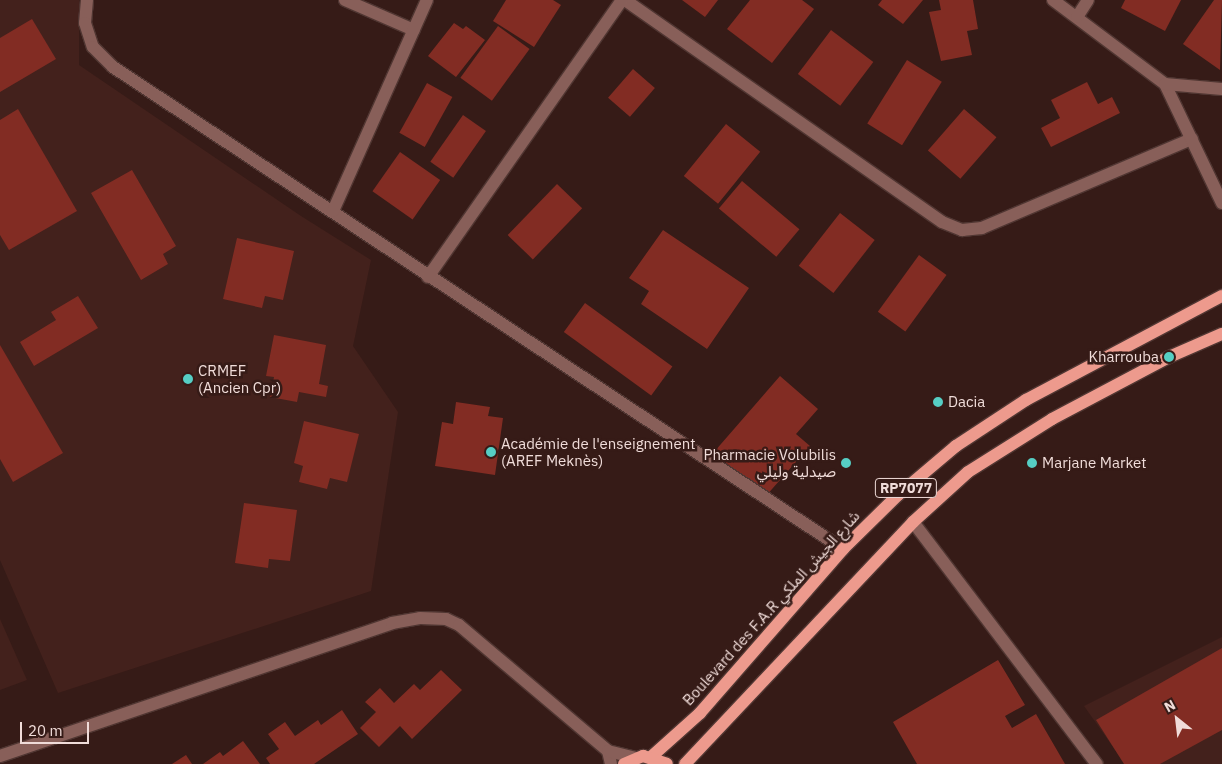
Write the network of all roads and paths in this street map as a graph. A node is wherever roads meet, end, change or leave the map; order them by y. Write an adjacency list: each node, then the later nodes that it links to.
1 (87, 0): 13 (street)
2 (345, 0): 8 (street)
3 (427, 0): 8 (street)
4 (623, 0): 11 (street); 14 (street)
5 (1053, 0): 7 (street)
6 (1088, 0): 7 (street)
7 (1077, 17): 9 (street)
8 (414, 30): 13 (street)
9 (1165, 84): 10 (street); 11 (street)
10 (1222, 89)
11 (1192, 139): 12 (street)
12 (1222, 203)
13 (333, 211): 14 (street)
14 (428, 277): 18 (street)
15 (1222, 296): 18 (main road, Boulevard des F.A.R شارع الجيش الملكي / RP7077)
16 (1222, 334): 17 (main road, RP7077)
17 (913, 522): 25 (main road, RP7077); 26 (street)
18 (843, 549): 21 (main road, Boulevard des F.A.R شارع الجيش الملكي / RP7077)
19 (608, 751): 20 (street); 22 (street); 23 (street)
20 (0, 756)
21 (651, 757): 22 (main road); 24 (main road)
22 (630, 761)
23 (612, 764)
24 (667, 764)
25 (685, 764)
26 (1097, 764)

